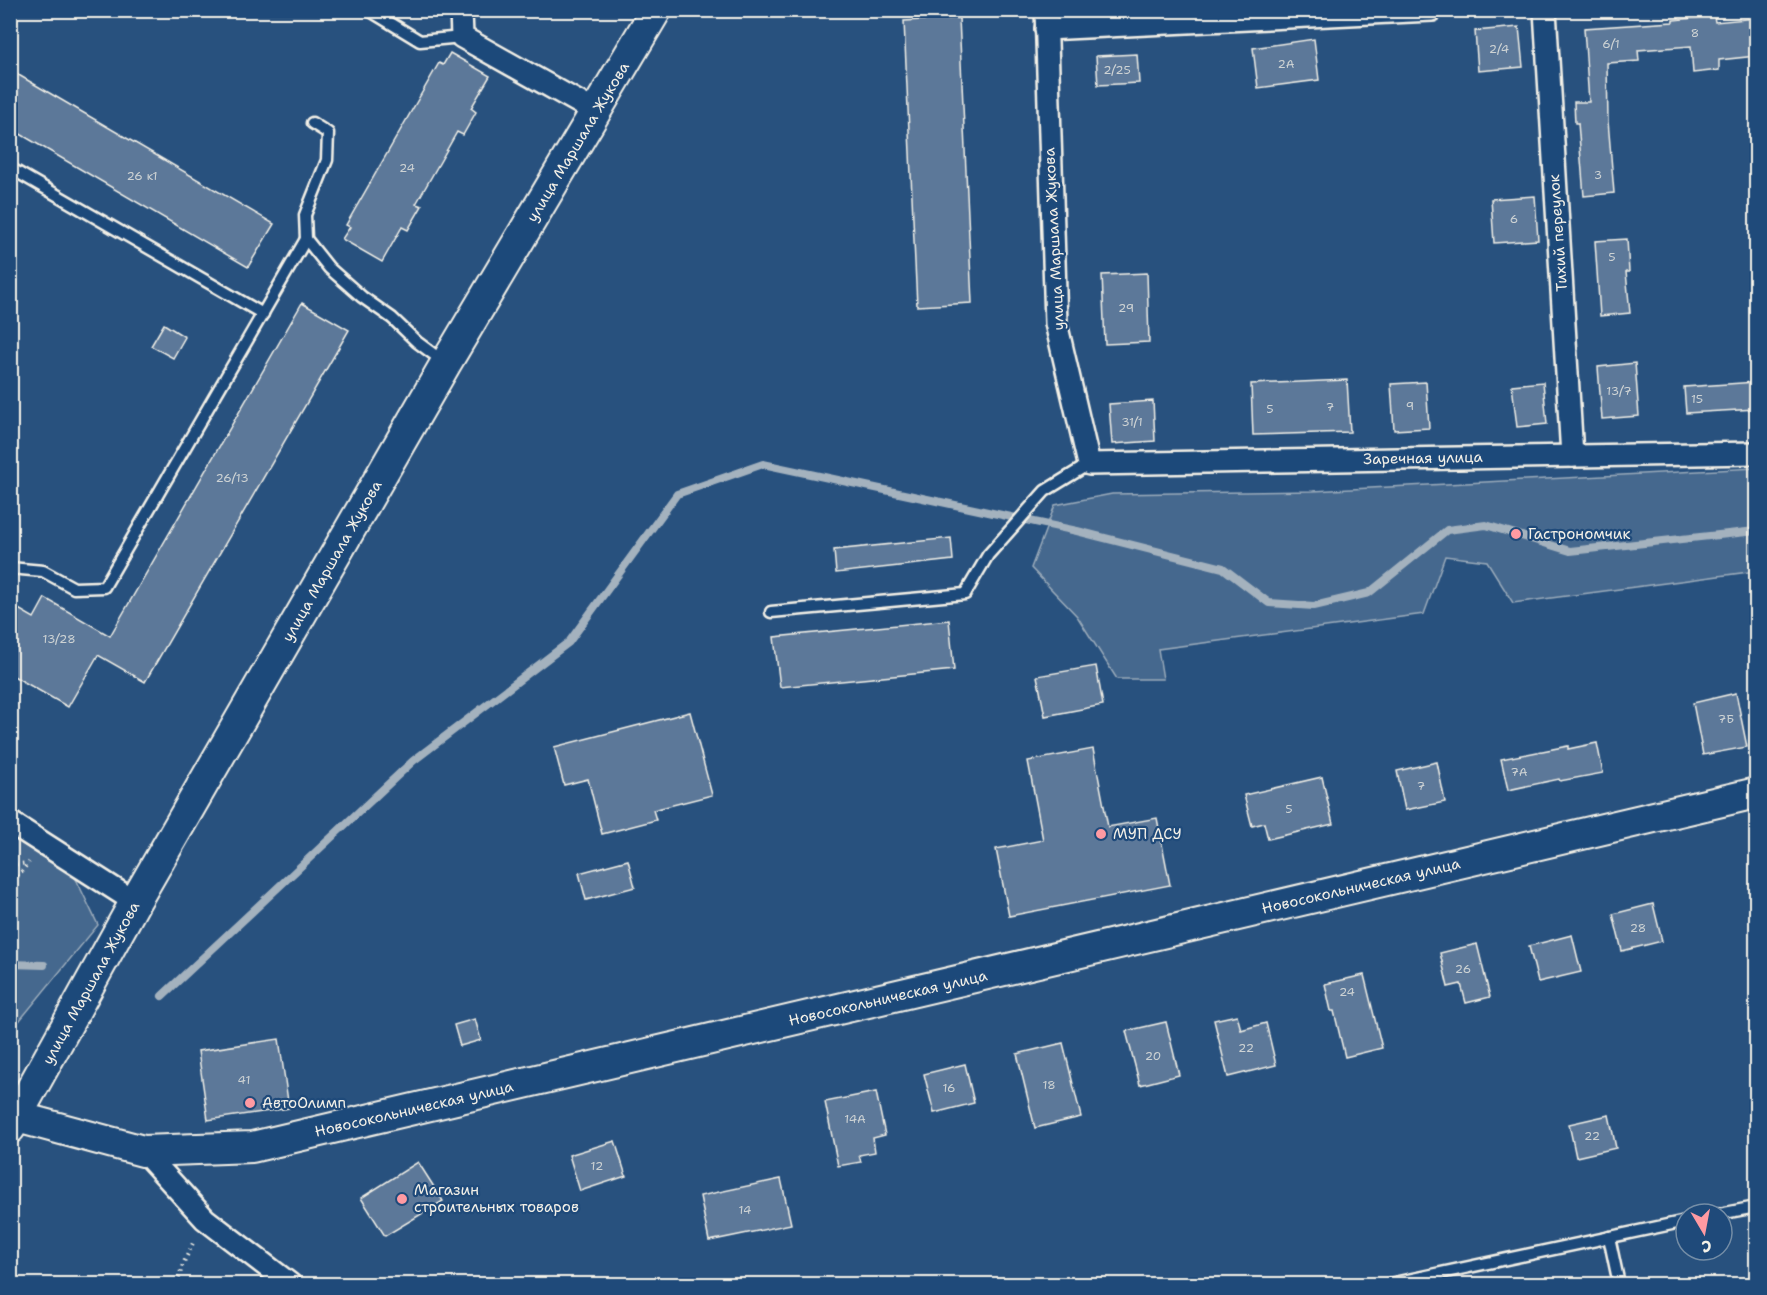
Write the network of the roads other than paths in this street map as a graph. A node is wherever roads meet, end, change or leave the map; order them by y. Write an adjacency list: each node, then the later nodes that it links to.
1 (369, 10): 5 (lane)
2 (656, 10): 7 (main road, улица Маршала Жукова)
3 (1432, 10): 6 (street)
4 (1545, 10): 14 (street, Тихий переулок)
5 (463, 20): 7 (street)
6 (1046, 20): 15 (street, улица Маршала Жукова)
7 (596, 112): 12 (main road, улица Маршала Жукова)
8 (312, 123): 10 (lane)
9 (10, 168): 11 (lane)
10 (306, 239): 11 (lane); 12 (lane)
11 (263, 314): 16 (lane)
12 (446, 363): 20 (main road, улица Маршала Жукова)
13 (1756, 453): 14 (street, Заречная улица)
14 (1572, 456): 15 (street, Заречная улица)
15 (1089, 464): 17 (lane)
16 (10, 568)
17 (771, 612)
18 (1756, 793): 22 (main road, Новосокольническая улица)
19 (10, 822): 20 (street)
20 (135, 902): 21 (main road, улица Маршала Жукова)
21 (12, 1120): 22 (main road, Новосокольническая улица)
22 (143, 1151): 27 (street)
23 (1756, 1207): 24 (lane)
24 (1734, 1211)
25 (1674, 1223): 26 (lane)
26 (1609, 1237): 28 (lane); 29 (lane)
27 (290, 1284)
28 (1389, 1284)
29 (1619, 1284)

